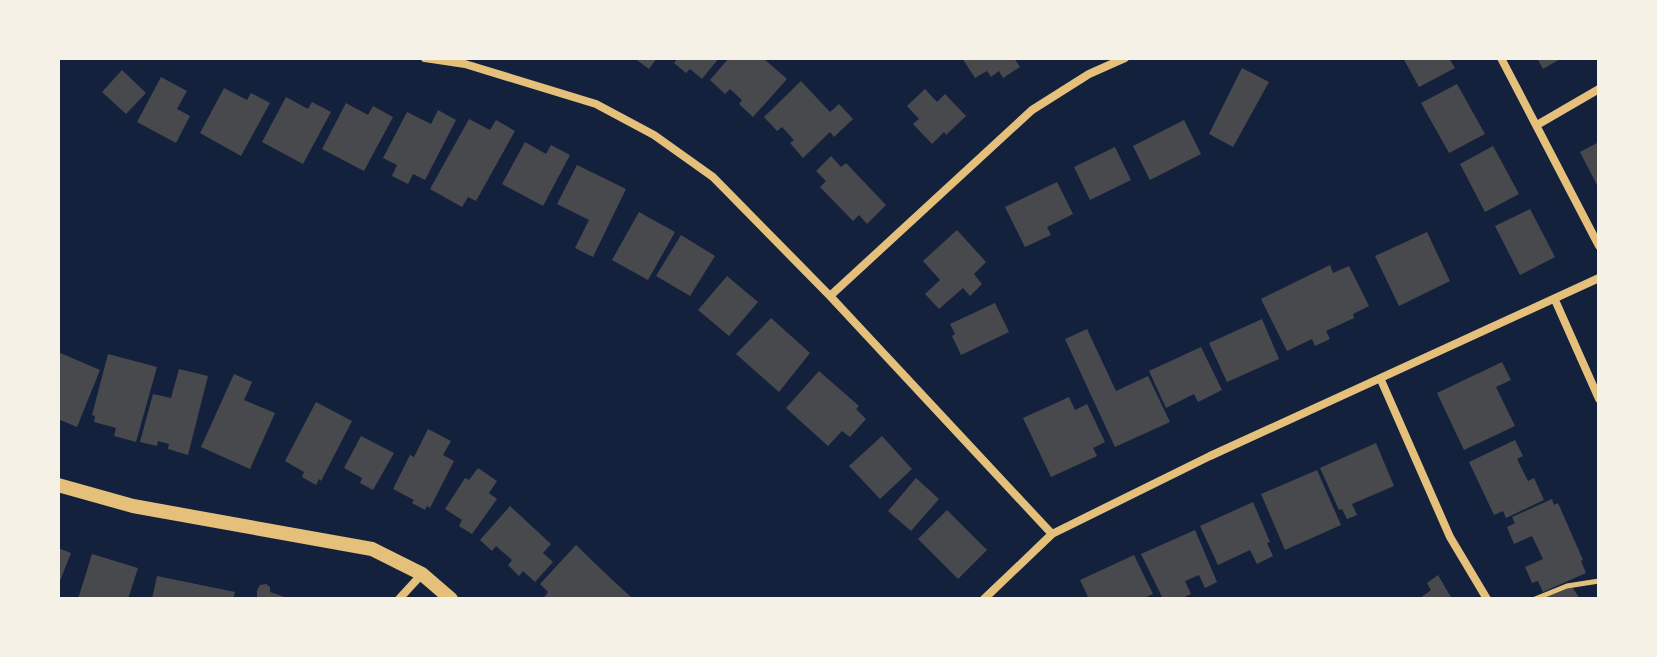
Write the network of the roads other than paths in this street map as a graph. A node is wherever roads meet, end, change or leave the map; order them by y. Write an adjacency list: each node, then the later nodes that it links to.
1 (425, 58): 8 (street)
2 (1125, 58): 8 (street)
3 (1501, 58): 5 (street)
4 (1599, 89): 5 (street)
5 (1537, 125): 6 (street)
6 (1599, 246)
7 (1599, 278): 9 (street)
8 (830, 296): 13 (street)
9 (1555, 300): 10 (street); 11 (street)
10 (1381, 380): 13 (street); 18 (street)
11 (1599, 399)
12 (58, 485): 14 (street)
13 (1052, 534): 17 (street)
14 (422, 574): 15 (street); 16 (street)
15 (399, 599)
16 (451, 599)
17 (984, 599)
18 (1487, 599)

